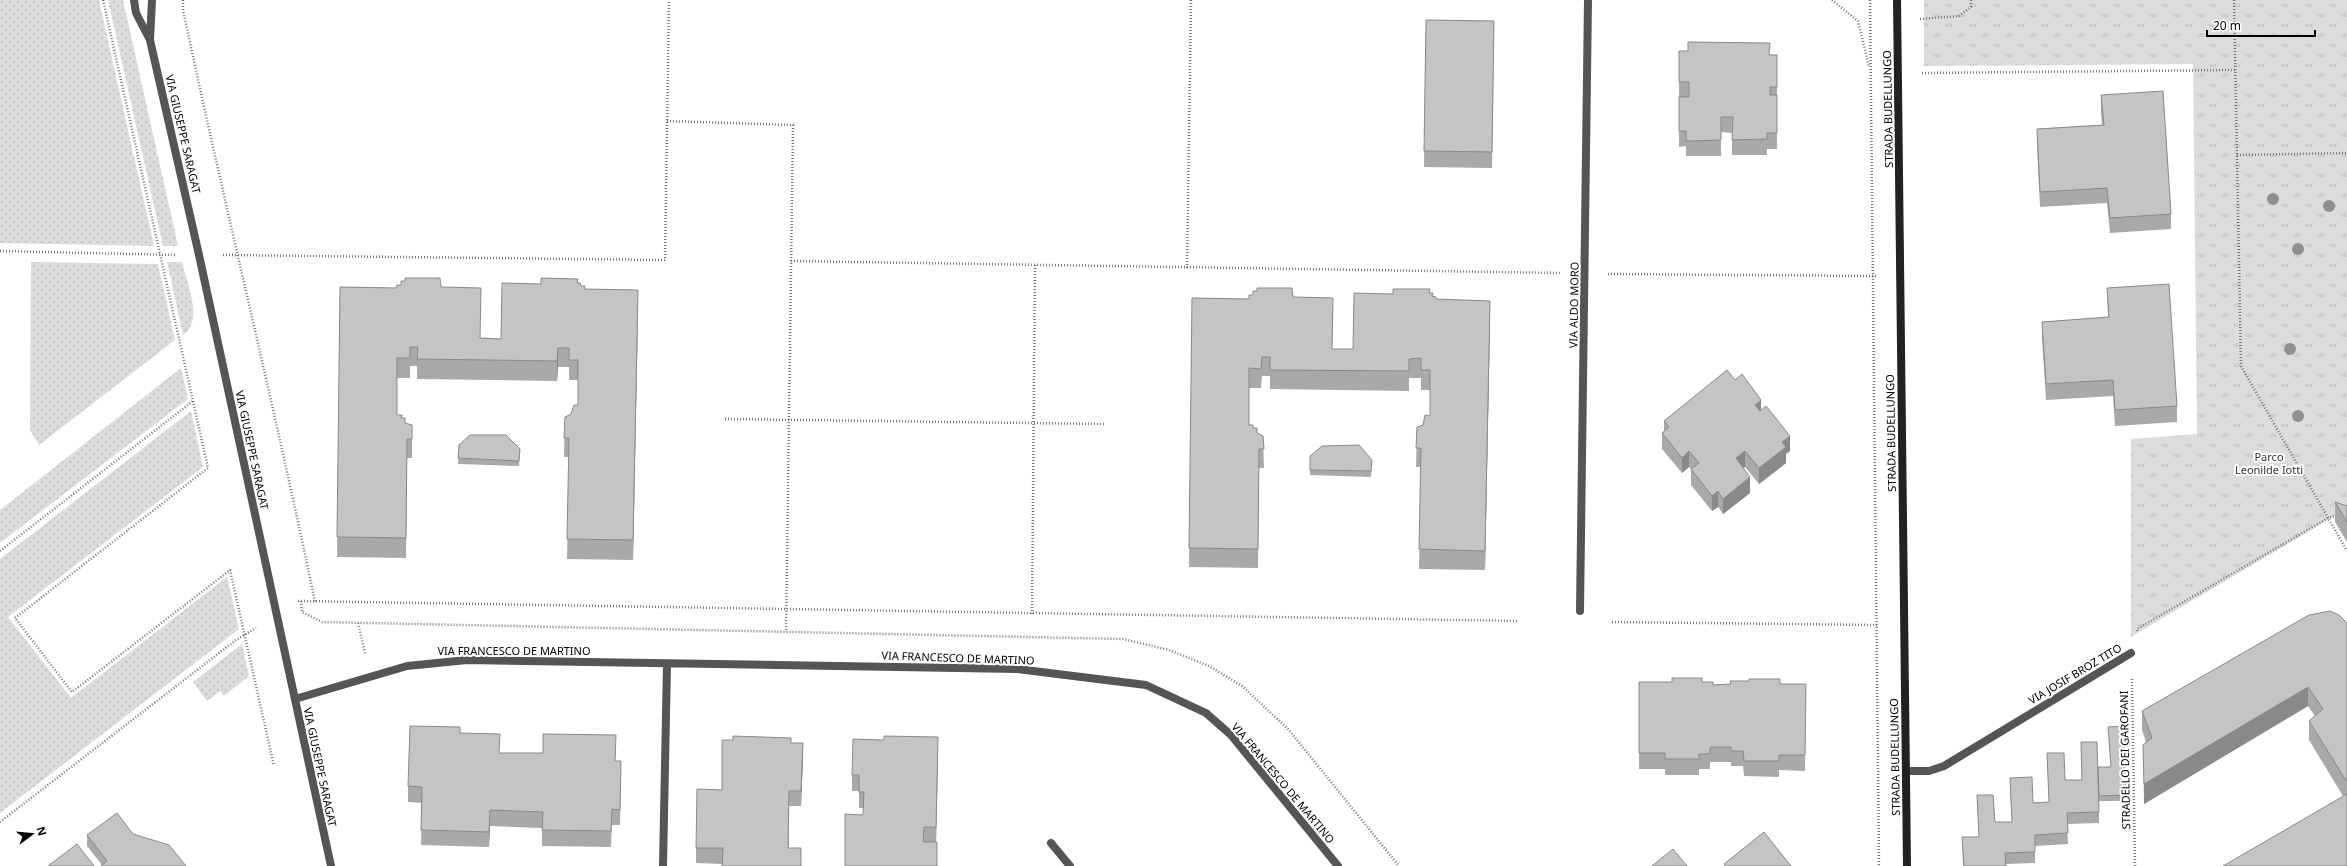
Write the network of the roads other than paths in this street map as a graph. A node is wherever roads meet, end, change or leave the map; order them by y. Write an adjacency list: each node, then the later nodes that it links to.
1 (134, 0): 5 (street, VIA GIUSEPPE SARAGAT)
2 (152, 0): 5 (street, VIA GIUSEPPE SARAGAT)
3 (1588, 0): 6 (street, VIA ALDO MORO)
4 (1897, 0): 10 (street, STRADA BUDELLUNGO)
5 (150, 40): 9 (street, VIA GIUSEPPE SARAGAT)
6 (1580, 611)
7 (2131, 653): 10 (street, VIA JOSIF BROZ TITO)
8 (667, 664): 9 (street, VIA FRANCESCO DE MARTINO); 12 (street, VIA FRANCESCO DE MARTINO); 14 (street)
9 (295, 699): 13 (street, VIA GIUSEPPE SARAGAT)
10 (1906, 771): 16 (street, STRADA BUDELLUNGO)
11 (1051, 843): 15 (street)
12 (1334, 864)
13 (331, 866)
14 (663, 866)
15 (1070, 866)
16 (1907, 866)

